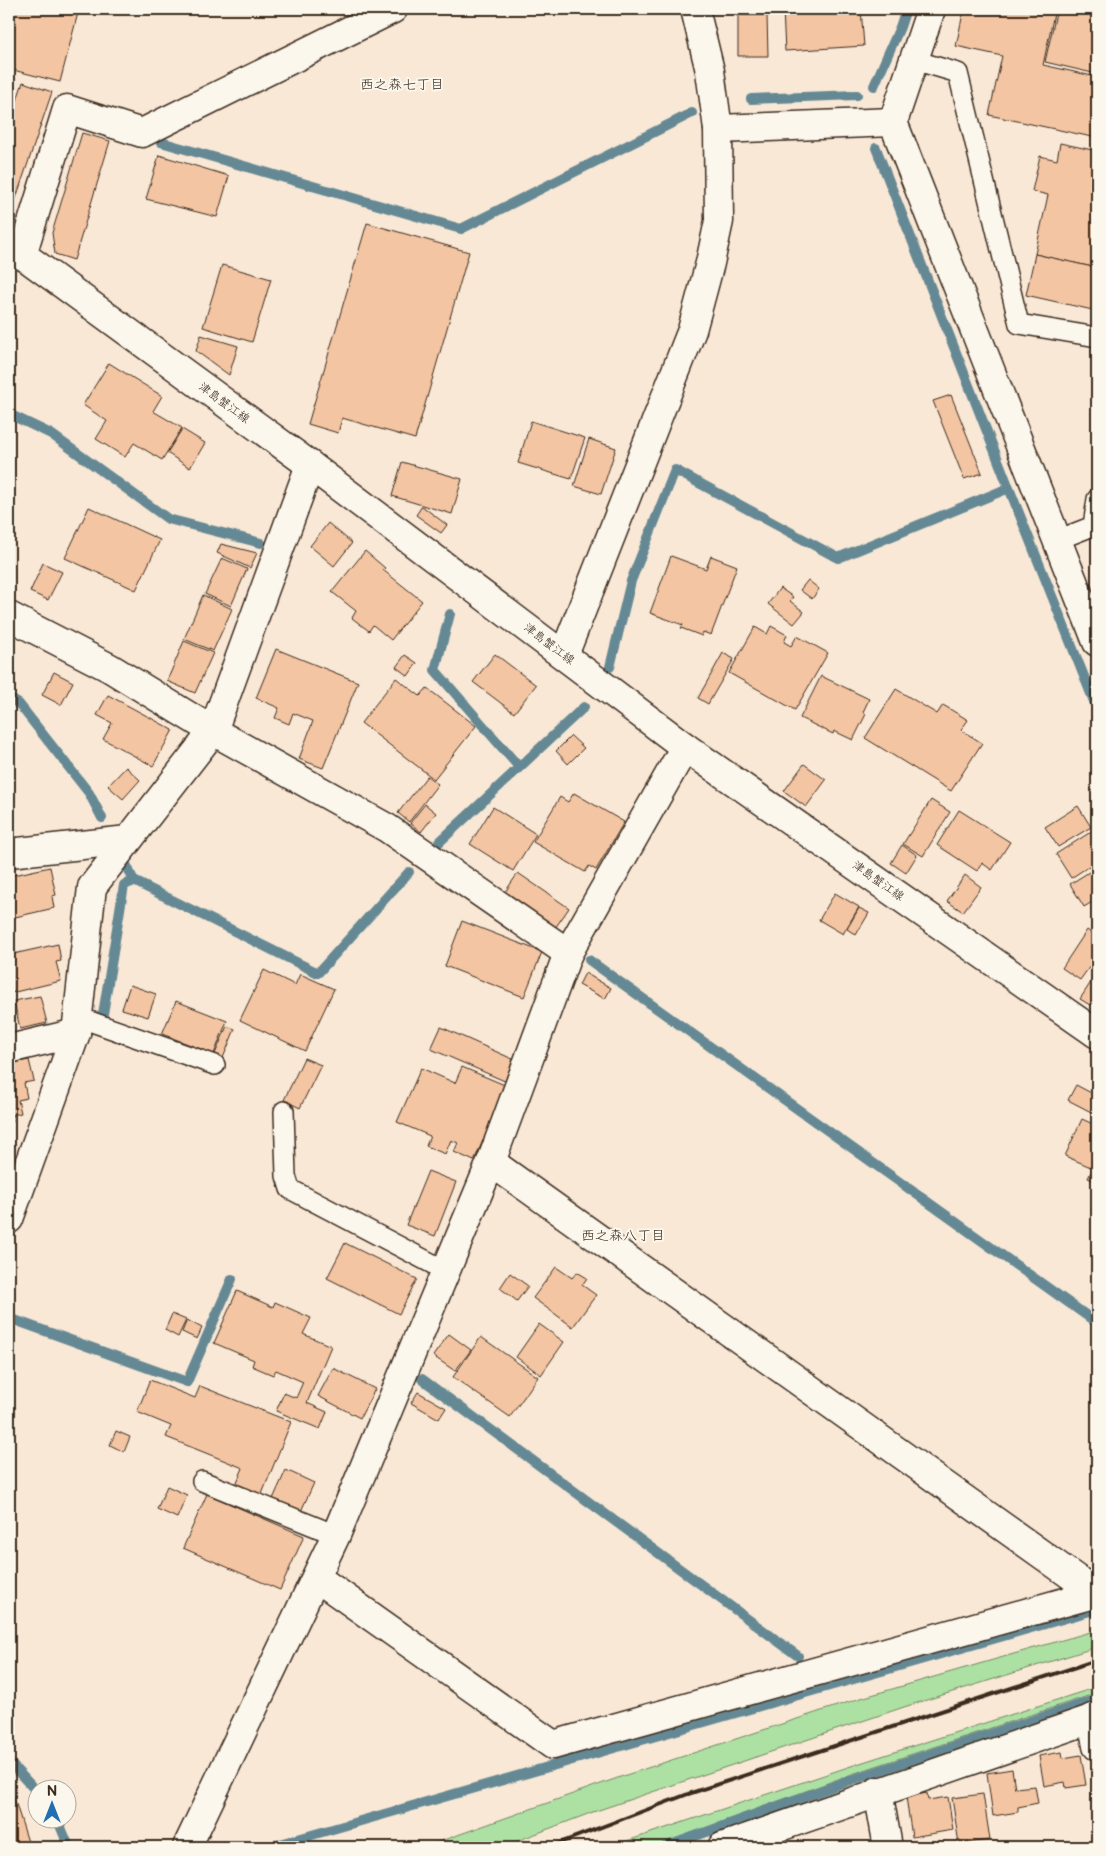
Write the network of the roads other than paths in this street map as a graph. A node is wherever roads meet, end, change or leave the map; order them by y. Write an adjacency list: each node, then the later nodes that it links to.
1 (393, 9): 7 (street)
2 (695, 9): 6 (street)
3 (930, 9): 4 (street)
4 (914, 60): 5 (street); 8 (lane)
5 (893, 122): 6 (street); 11 (street)
6 (718, 129): 14 (street)
7 (15, 250): 9 (street, 津島蟹江線)
8 (1097, 337)
9 (310, 465): 14 (street, 津島蟹江線); 15 (street)
10 (1097, 499): 11 (lane)
11 (1057, 540): 13 (street)
12 (9, 616): 15 (street)
13 (1097, 642)
14 (564, 655): 16 (street, 津島蟹江線)
15 (213, 732): 17 (street); 19 (street)
16 (685, 748): 19 (street); 21 (street, 津島蟹江線)
17 (128, 840): 18 (street); 20 (street)
18 (9, 853)
19 (568, 953): 25 (street)
20 (77, 1025): 22 (street); 23 (lane); 26 (street)
21 (1097, 1034)
22 (9, 1049)
23 (215, 1065)
24 (284, 1111): 27 (lane)
25 (491, 1162): 27 (street); 31 (street)
26 (9, 1219)
27 (446, 1271): 29 (street)
28 (202, 1481): 29 (lane)
29 (336, 1534): 30 (street)
30 (316, 1578): 31 (street); 35 (street)
31 (1096, 1593)
32 (1095, 1717): 33 (street); 34 (street)
33 (1097, 1746)
34 (878, 1791): 36 (street); 37 (street)
35 (187, 1847)
36 (722, 1847)
37 (888, 1847)

